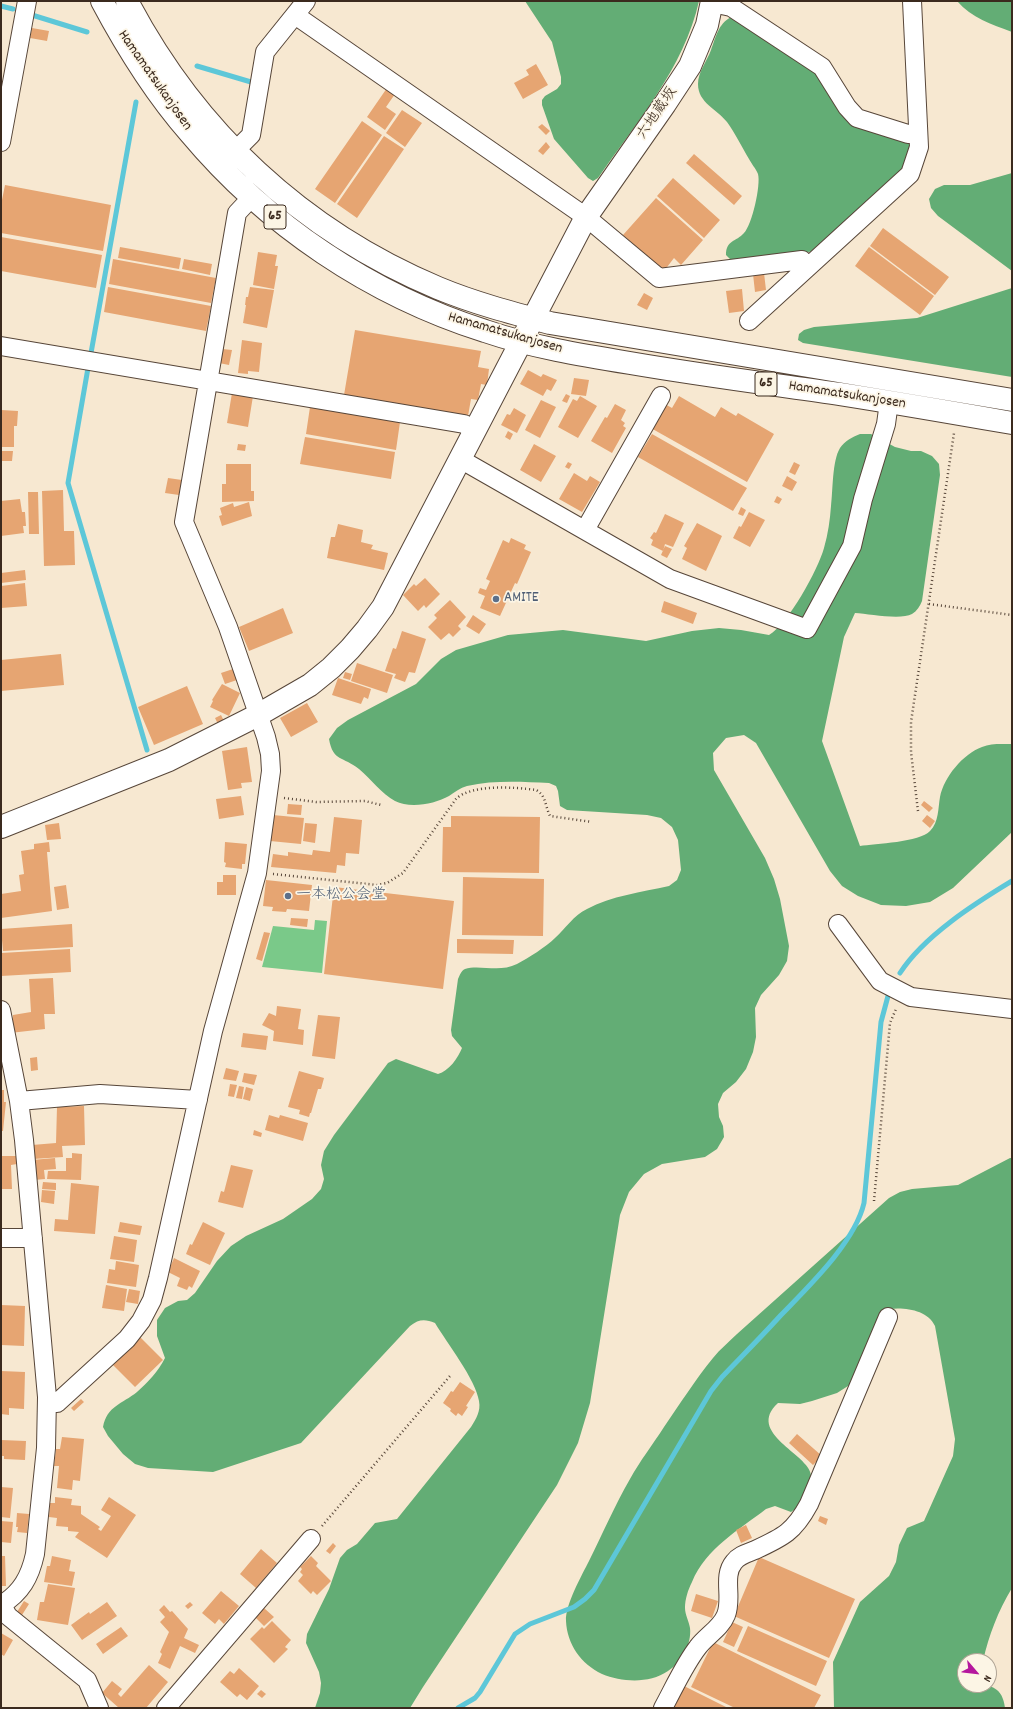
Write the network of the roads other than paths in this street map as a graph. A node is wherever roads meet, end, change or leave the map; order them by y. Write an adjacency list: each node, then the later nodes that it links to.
1 (27, 1): 8 (street)
2 (102, 1): 10 (main road, Hamamatsukanjosen / 65)
3 (127, 1): 9 (main road, Hamamatsukanjosen / 65)
4 (912, 1): 7 (street)
5 (712, 2): 7 (street); 11 (main road, 六地蔵坂)
6 (300, 8): 9 (street); 11 (street)
7 (918, 133): 12 (street)
8 (1, 142)
9 (235, 151): 13 (main road, Hamamatsukanjosen / 65)
10 (252, 197): 15 (main road, Hamamatsukanjosen / 65); 17 (street)
11 (586, 217): 12 (street); 13 (main road, 六地蔵坂)
12 (808, 267): 14 (street)
13 (534, 318): 15 (main road, 六地蔵坂); 19 (main road, Hamamatsukanjosen / 65)
14 (749, 321)
15 (522, 342): 20 (main road, Hamamatsukanjosen / 65); 22 (main road, 六地蔵坂)
16 (1, 346): 17 (street)
17 (208, 381): 22 (street); 25 (street)
18 (661, 396): 24 (street)
19 (1012, 400)
20 (889, 402): 21 (main road, Hamamatsukanjosen / 65); 24 (street)
21 (1012, 423)
22 (476, 430): 23 (main road, 六地蔵坂)
23 (460, 460): 24 (street); 25 (main road, 六地蔵坂)
24 (585, 530)
25 (258, 715): 26 (main road, 六地蔵坂); 30 (street)
26 (1, 827)
27 (838, 924): 28 (street)
28 (1012, 1009)
29 (1, 1010): 31 (street)
30 (198, 1100): 31 (street); 35 (street)
31 (19, 1101): 33 (street)
32 (1, 1238): 33 (street)
33 (33, 1238): 35 (street)
34 (888, 1317): 40 (street)
35 (47, 1403): 37 (street)
36 (311, 1539): 39 (street)
37 (1, 1605): 38 (street)
38 (99, 1708)
39 (166, 1708)
40 (663, 1708)

